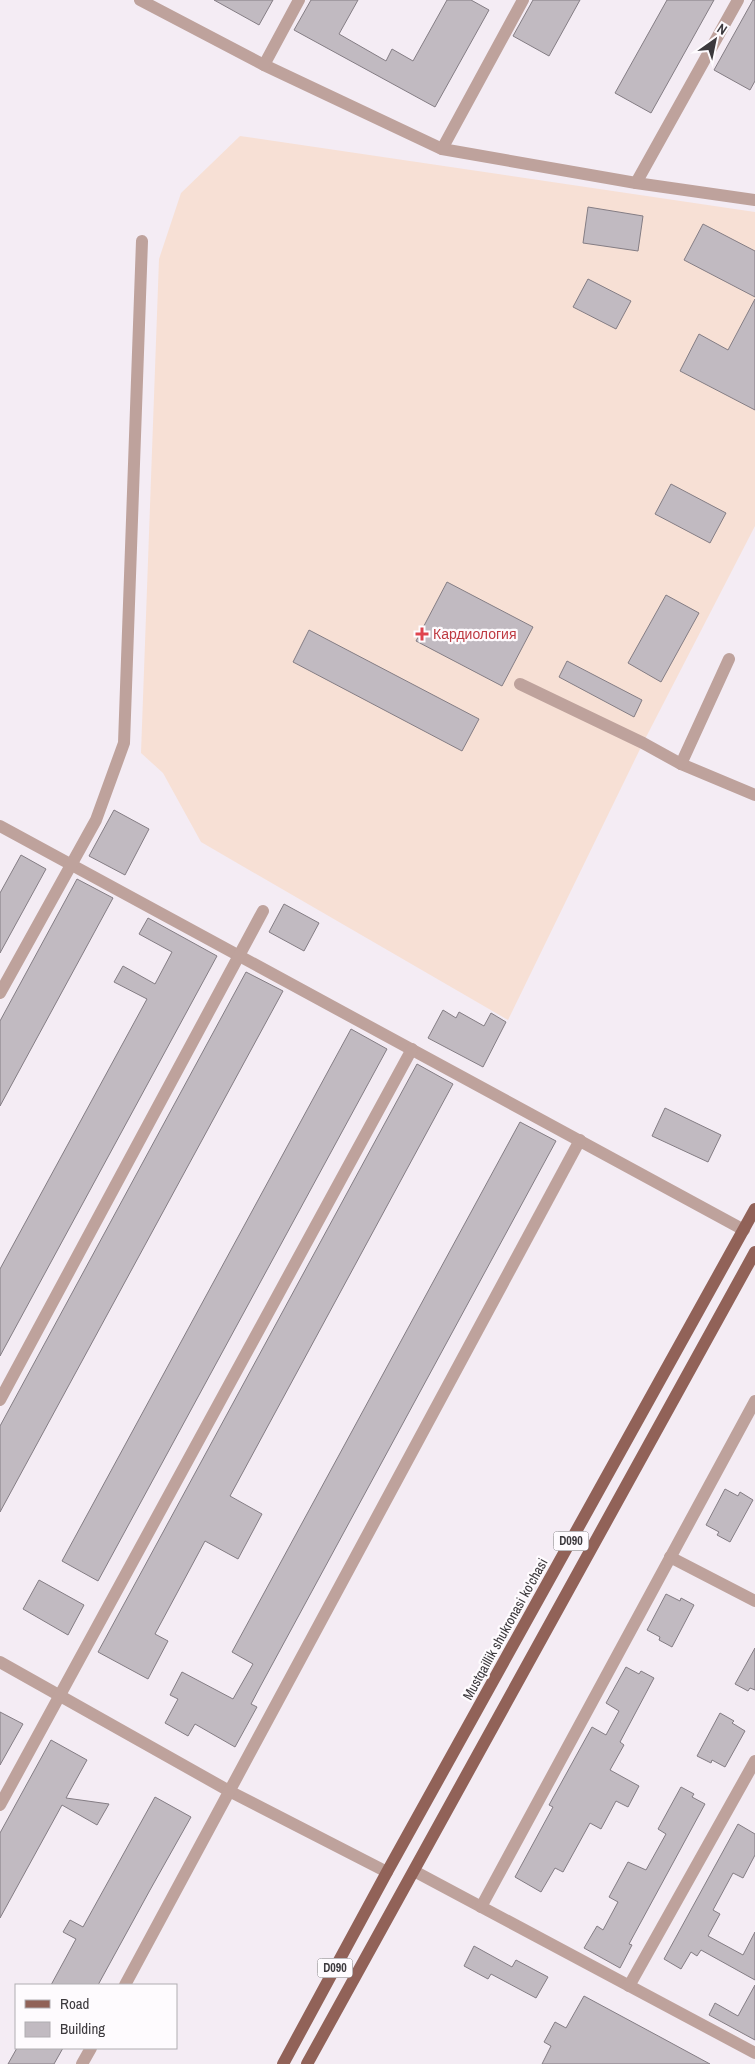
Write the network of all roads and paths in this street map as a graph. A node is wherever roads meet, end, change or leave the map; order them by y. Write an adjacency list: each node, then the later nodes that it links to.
1 (140, 0): 5 (street)
2 (300, 0): 5 (street)
3 (523, 0): 6 (street)
4 (738, 0): 7 (street)
5 (264, 65): 6 (street)
6 (442, 149): 7 (street)
7 (636, 183): 8 (street)
8 (755, 200)
9 (142, 241): 15 (street)
10 (729, 659): 12 (street)
11 (520, 684): 12 (street)
12 (681, 764): 13 (street)
13 (755, 795)
14 (0, 826): 15 (street)
15 (70, 865): 17 (street); 18 (street)
16 (263, 911): 17 (street)
17 (239, 958): 19 (street); 24 (street)
18 (0, 993)
19 (412, 1049): 20 (street); 29 (street)
20 (580, 1140): 22 (street); 31 (street)
21 (755, 1209): 22 (main road, Mustqaillik shukronasi ko'chasi / D090)
22 (744, 1230): 34 (main road, Mustqaillik shukronasi ko'chasi / D090)
23 (755, 1252): 33 (main road, D090)
24 (0, 1400)
25 (755, 1401): 26 (street)
26 (670, 1557): 27 (street); 35 (street)
27 (755, 1601)
28 (0, 1662): 29 (street)
29 (60, 1696): 31 (street); 32 (street)
30 (755, 1761): 37 (street)
31 (231, 1792): 34 (street); 36 (street)
32 (0, 1805)
33 (414, 1870): 35 (street); 42 (main road, D090)
34 (387, 1872): 41 (main road, Mustqaillik shukronasi ko'chasi / D090)
35 (481, 1906): 37 (street)
36 (126, 1984)
37 (629, 1986): 39 (street)
38 (90, 2049): 40 (street)
39 (755, 2053)
40 (82, 2064)
41 (283, 2064)
42 (307, 2064)

